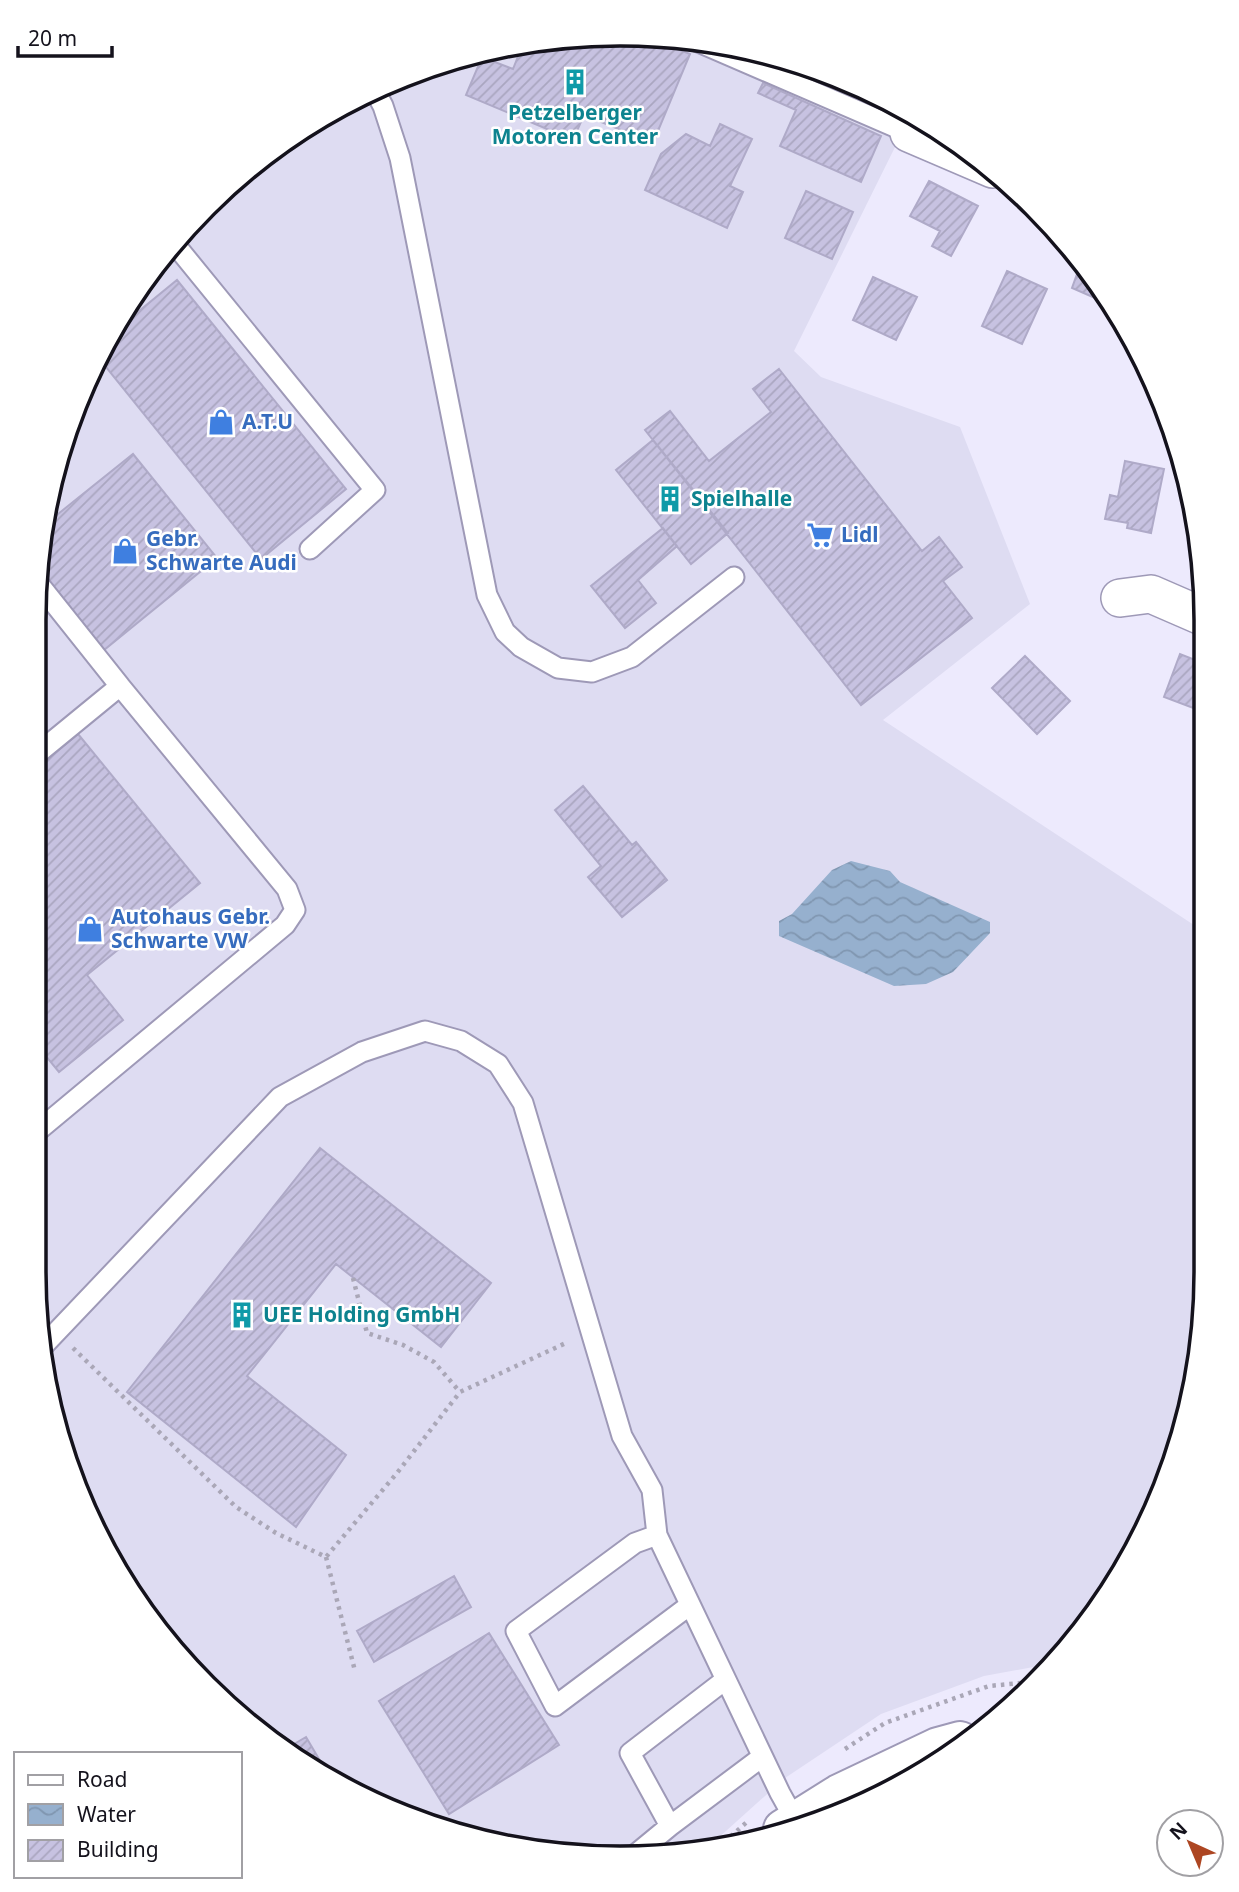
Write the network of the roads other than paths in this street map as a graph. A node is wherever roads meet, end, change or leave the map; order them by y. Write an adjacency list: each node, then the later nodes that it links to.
1 (735, 58): 3 (lane)
2 (379, 99): 7 (lane)
3 (909, 133): 4 (street)
4 (950, 151)
5 (180, 251): 6 (lane)
6 (310, 549)
7 (734, 577)
8 (47, 594): 11 (lane)
9 (1120, 598): 10 (street)
10 (1194, 612)
11 (120, 686): 12 (lane); 13 (lane)
12 (46, 747)
13 (46, 1124)
14 (51, 1338): 15 (lane)
15 (657, 1535): 16 (lane); 16 (lane)
16 (690, 1605): 17 (lane)
17 (726, 1680): 19 (lane); 22 (lane)
18 (945, 1745): 20 (street)
19 (762, 1757): 21 (lane); 22 (lane)
20 (802, 1817)
21 (788, 1821)
22 (670, 1826): 23 (lane)
23 (647, 1845)

